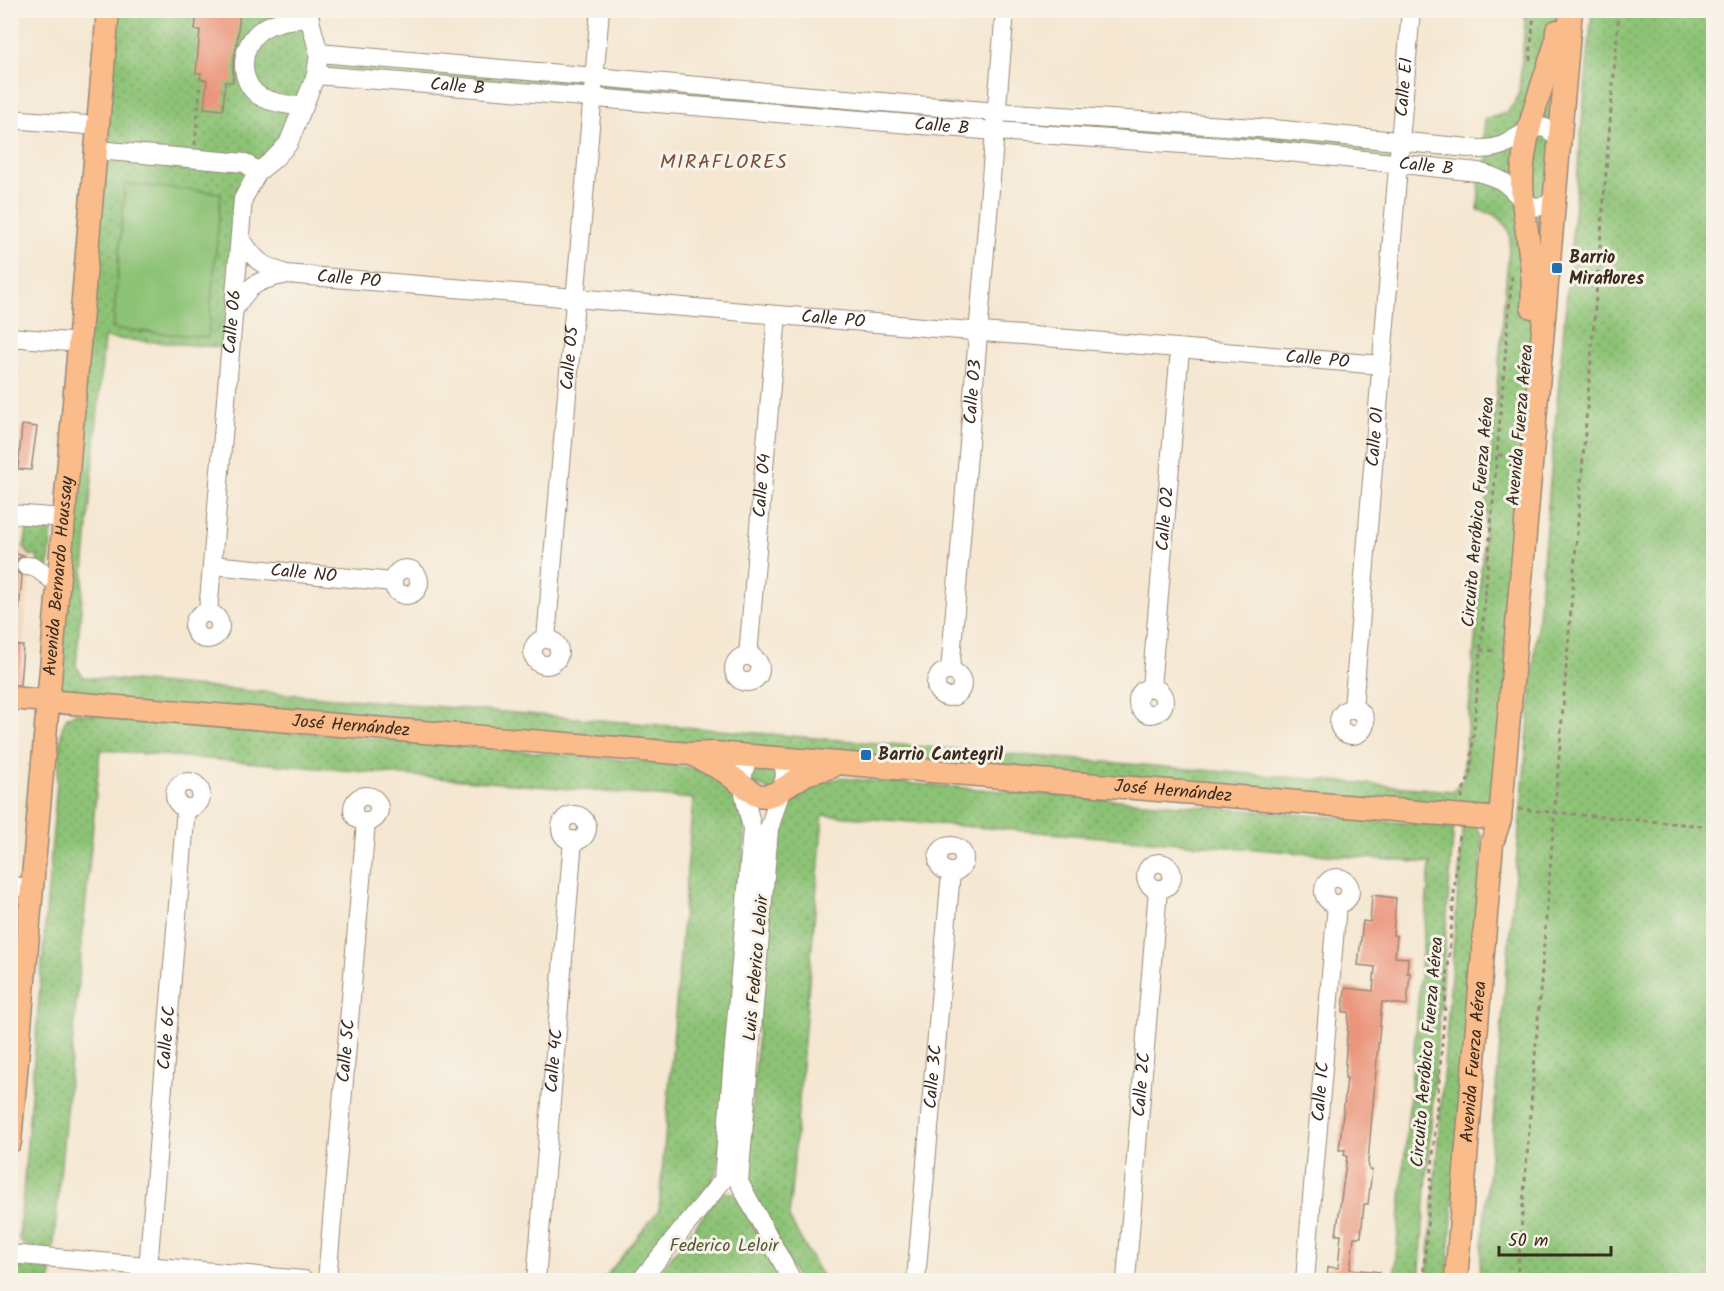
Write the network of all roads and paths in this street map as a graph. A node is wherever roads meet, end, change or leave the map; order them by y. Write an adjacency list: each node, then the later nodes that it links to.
1 (108, 10): 17 (main road, Avenida Bernardo Houssay)
2 (600, 10): 11 (street, Calle O5)
3 (1005, 10): 15 (street, Calle O3)
4 (1411, 10): 20 (street, Calle E1)
5 (1558, 10): 18 (main road, Avenida Fuerza Aérea)
6 (1570, 10): 21 (main road, Avenida Fuerza Aérea)
7 (1620, 10): 63 (path)
8 (309, 14): 9 (street); 14 (street)
9 (319, 53): 10 (street, Calle O6); 11 (street, Calle B)
10 (316, 75): 13 (street, Calle B); 14 (street, Calle O6)
11 (594, 77): 13 (street, Calle O5); 15 (street, Calle B)
12 (200, 88): 23 (path)
13 (592, 96): 19 (street, Calle B); 31 (street, Calle O5)
14 (304, 107): 25 (street, Calle O6)
15 (997, 112): 19 (street, Calle O3); 20 (street, Calle B)
16 (10, 119): 17 (street)
17 (99, 126): 22 (main road, Avenida Bernardo Houssay)
18 (1529, 129): 20 (street, Calle B); 21 (street); 27 (main road, Avenida Fuerza Aérea)
19 (995, 132): 24 (street, Calle B); 34 (street, Calle O3)
20 (1400, 142): 24 (street, Calle E1)
21 (1559, 142): 26 (main road, Avenida Fuerza Aérea)
22 (96, 150): 23 (street); 36 (main road, Avenida Bernardo Houssay)
23 (194, 159): 25 (street)
24 (1398, 165): 27 (street, Calle B); 38 (street, Calle O1)
25 (258, 172): 28 (street, Calle O6)
26 (1555, 197): 27 (street); 64 (main road, Avenida Fuerza Aérea)
27 (1522, 202): 39 (main road, Avenida Fuerza Aérea)
28 (240, 237): 30 (street, Calle PO); 32 (street, Calle O6)
29 (1513, 269): 39 (path, Circuito Aeróbico Fuerza Aérea)
30 (286, 274): 31 (street, Calle PO); 32 (street, Calle PO)
31 (575, 298): 33 (street, Calle PO); 47 (street, Calle O5)
32 (233, 312): 42 (street, Calle O6)
33 (777, 315): 34 (street, Calle PO); 49 (street, Calle O4)
34 (978, 332): 37 (street, Calle PO); 50 (street, Calle O3)
35 (10, 337): 36 (street)
36 (80, 343): 41 (main road, Avenida Bernardo Houssay)
37 (1180, 349): 38 (street, Calle PO); 51 (street, Calle O2)
38 (1382, 365): 54 (street, Calle O1)
39 (1508, 455): 48 (main road, Avenida Fuerza Aérea); 48 (path, Circuito Aeróbico Fuerza Aérea)
40 (10, 514): 41 (street)
41 (65, 518): 45 (main road, Avenida Bernardo Houssay)
42 (212, 565): 44 (street, Calle NO); 46 (street, Calle O6)
43 (26, 566): 45 (street)
44 (393, 582)
45 (59, 585): 53 (main road, Avenida Bernardo Houssay)
46 (208, 613)
47 (546, 639)
48 (1490, 651): 61 (path, Circuito Aeróbico Fuerza Aérea); 64 (main road, Avenida Fuerza Aérea)
49 (748, 656)
50 (950, 671)
51 (1151, 688)
52 (10, 698): 53 (main road, José Hernández)
53 (50, 701): 55 (main road, José Hernández); 71 (main road, Avenida Bernardo Houssay)
54 (1353, 709)
55 (690, 754): 56 (main road, José Hernández); 59 (main road, José Hernández)
56 (751, 756): 57 (main road, José Hernández); 59 (street, Luis Federico Leloir)
57 (777, 759): 58 (main road, José Hernández); 60 (street)
58 (845, 765): 60 (main road, José Hernández); 64 (main road, José Hernández)
59 (743, 786): 60 (main road, José Hernández); 76 (street, Luis Federico Leloir)
60 (783, 787): 76 (street, Luis Federico Leloir)
61 (1461, 803)
62 (186, 808): 78 (street, Calle 6C)
63 (1555, 812): 64 (path); 67 (path); 89 (path)
64 (1496, 815): 88 (main road, Avenida Fuerza Aérea)
65 (366, 822): 80 (street, Calle 5C)
66 (1459, 826): 87 (path, Circuito Aeróbico Fuerza Aérea)
67 (1713, 827)
68 (573, 840): 81 (street, Calle 4C)
69 (951, 872): 84 (street, Calle 3C)
70 (10, 886): 71 (street)
71 (33, 888): 74 (main road, Avenida Bernardo Houssay)
72 (1158, 889): 85 (street, Calle 2C)
73 (1337, 904): 86 (street, Calle 1C)
74 (14, 1070): 75 (main road, Avenida Bernardo Houssay)
75 (10, 1142)
76 (731, 1181): 82 (street); 83 (street)
77 (10, 1254): 78 (street)
78 (148, 1274): 79 (street)
79 (304, 1281)
80 (327, 1281)
81 (536, 1281)
82 (641, 1281)
83 (792, 1281)
84 (916, 1281)
85 (1126, 1281)
86 (1305, 1281)
87 (1423, 1281)
88 (1456, 1281)
89 (1517, 1281)

